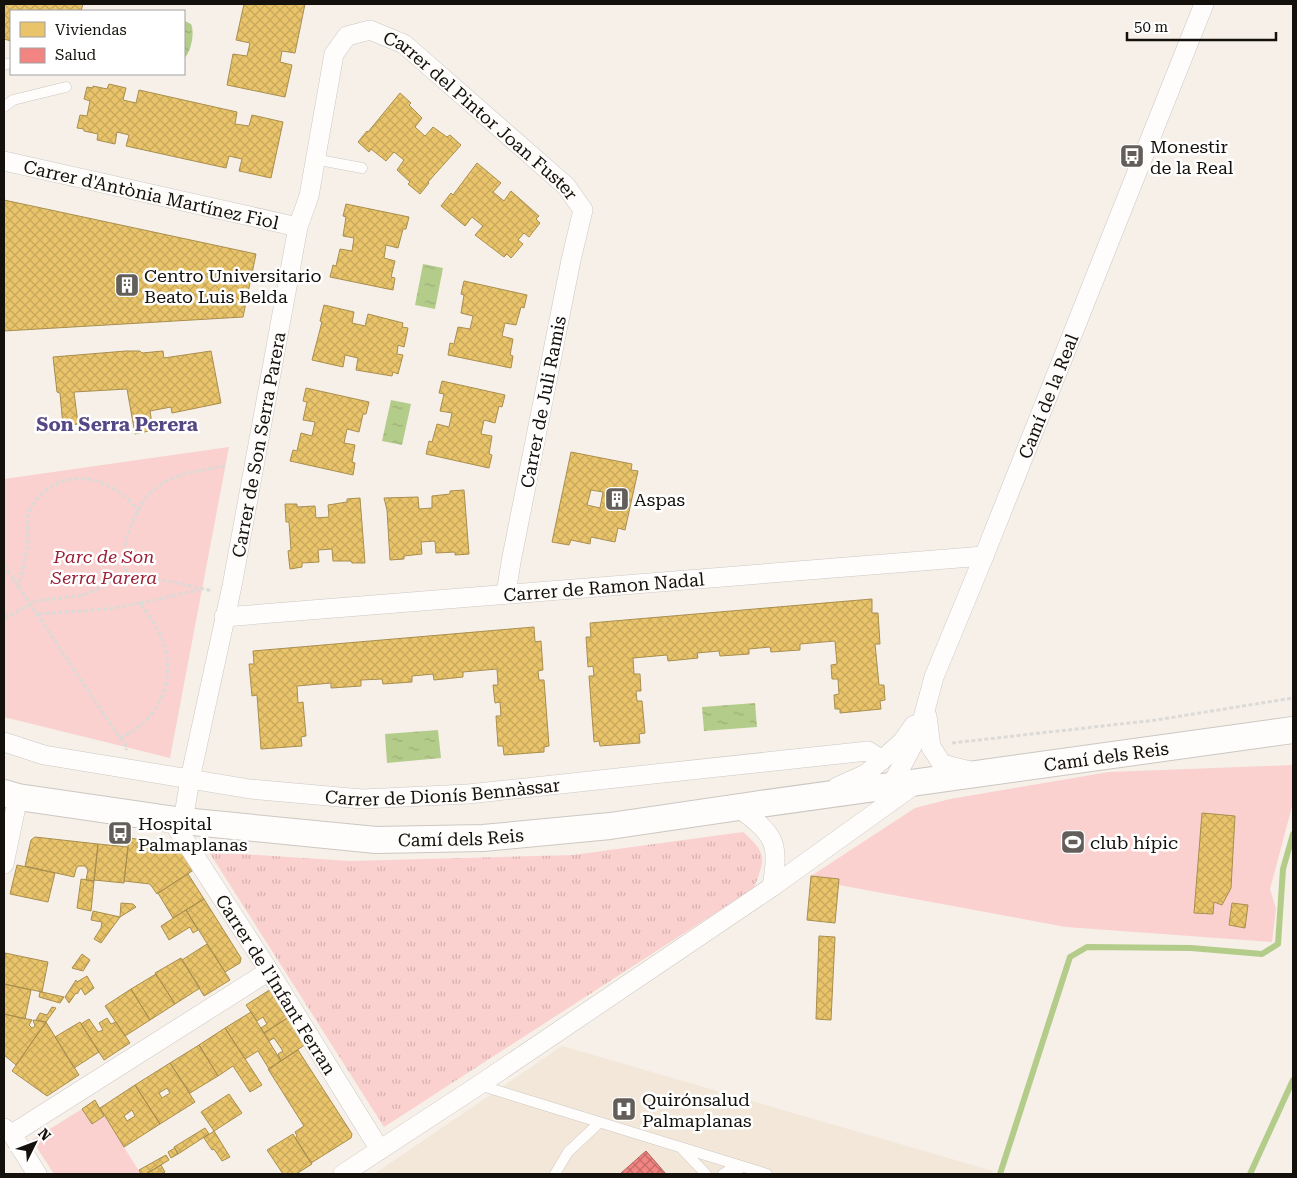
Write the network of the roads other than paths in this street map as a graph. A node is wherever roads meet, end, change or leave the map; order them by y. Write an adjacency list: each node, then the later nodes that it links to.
1 (1204, 4): 10 (street, Camí de la Real)
2 (370, 30): 5 (street, Carrer de Son Serra Parera); 8 (street, Carrer del Pintor Joan Fuster)
3 (66, 87): 4 (lane)
4 (4, 107)
5 (314, 159): 7 (lane); 9 (street, Carrer de Son Serra Parera)
6 (4, 161): 9 (street, Carrer d'Antònia Martínez Fiol)
7 (362, 168)
8 (583, 210): 11 (street, Carrer de Juli Ramis)
9 (298, 227): 12 (street, Carrer de Son Serra Parera)
10 (984, 556): 11 (street, Carrer de Ramon Nadal); 13 (street, Camí de la Real)
11 (506, 594): 12 (street, Carrer de Ramon Nadal)
12 (224, 617): 18 (street, Carrer de Son Serra Parera)
13 (926, 708): 16 (street); 17 (street); 20 (street, Camí de la Real)
14 (1293, 730): 17 (street, Camí dels Reis)
15 (4, 742): 18 (street, Carrer de Dionís Bennàssar)
16 (882, 760): 18 (street, Carrer de Dionís Bennàssar); 22 (street)
17 (979, 774): 19 (street, Camí dels Reis)
18 (190, 779): 24 (street, Carrer de Son Serra Parera)
19 (919, 781): 20 (street, Camí dels Reis); 26 (street, Camí dels Reis)
20 (891, 786): 22 (street, Camí dels Reis)
21 (11, 796): 24 (street); 25 (street)
22 (816, 796): 23 (street, Camí dels Reis)
23 (738, 807): 24 (street, Camí dels Reis); 26 (street)
24 (177, 820): 27 (street, Carrer de l'Infant Ferran)
25 (4, 864)
26 (772, 887): 28 (street, Camí dels Reis)
27 (269, 972): 30 (street); 32 (street, Carrer de l'Infant Ferran)
28 (479, 1085): 29 (lane); 32 (street, Camí dels Reis)
29 (599, 1123): 31 (lane); 36 (lane)
30 (8, 1131): 34 (street)
31 (683, 1149): 33 (lane); 37 (lane)
32 (380, 1150): 35 (street, Camí dels Reis)
33 (748, 1171): 38 (lane); 39 (lane)
34 (36, 1174)
35 (344, 1174)
36 (555, 1174)
37 (706, 1174)
38 (724, 1174)
39 (767, 1174)

